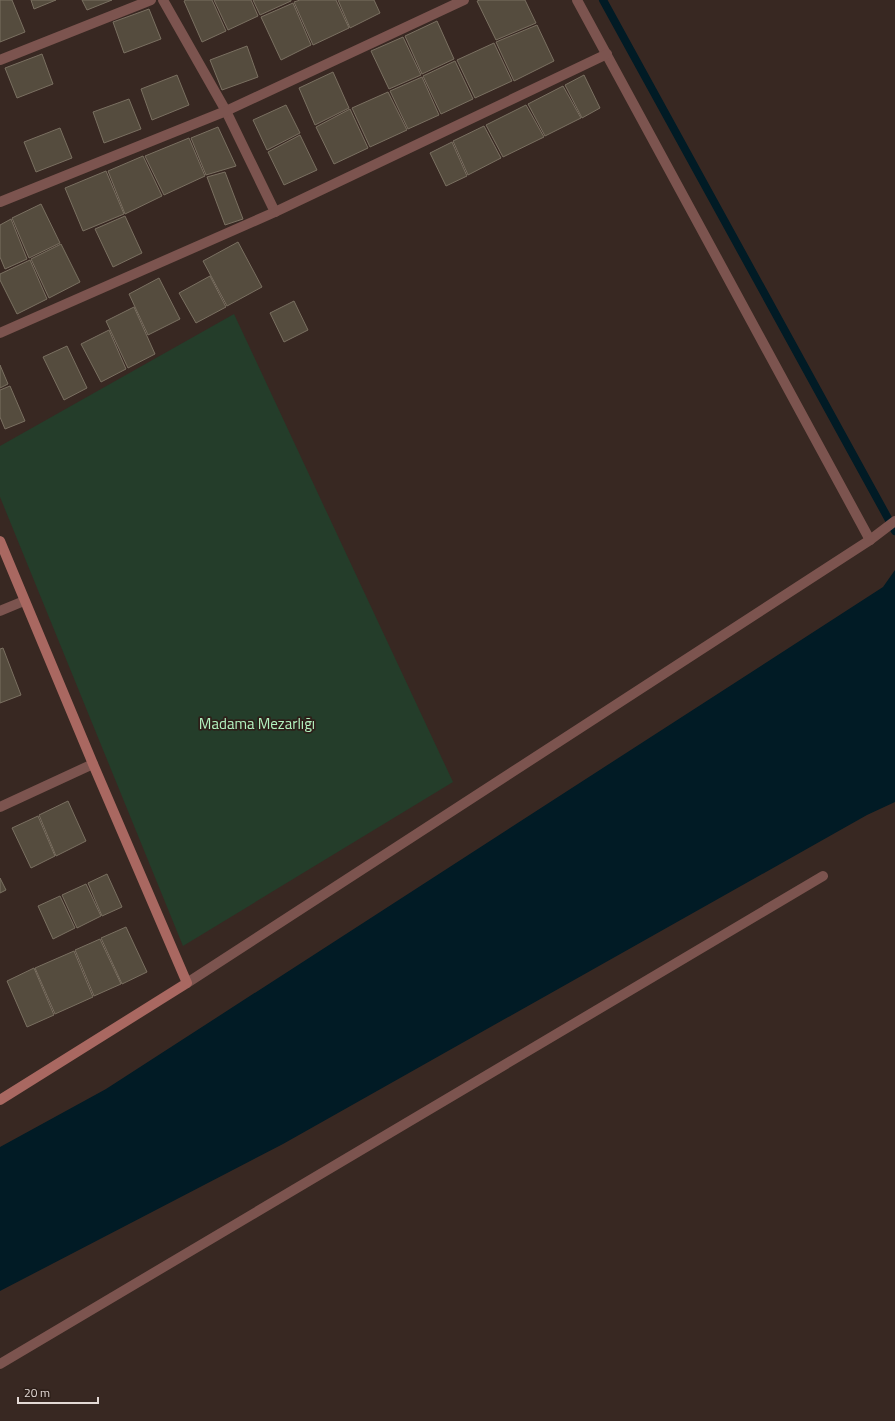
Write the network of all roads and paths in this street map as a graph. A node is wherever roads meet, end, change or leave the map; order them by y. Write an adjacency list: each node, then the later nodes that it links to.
1 (151, 0): 6 (street)
2 (163, 0): 7 (street)
3 (464, 0): 7 (street)
4 (577, 0): 5 (street)
5 (607, 54): 9 (street); 12 (street)
6 (0, 60)
7 (226, 111): 8 (street); 9 (street)
8 (0, 202)
9 (275, 212): 10 (street)
10 (0, 333)
11 (892, 523): 12 (street)
12 (870, 540): 19 (street)
13 (0, 541): 14 (main road)
14 (24, 601): 15 (street); 16 (main road)
15 (0, 611)
16 (93, 764): 17 (street); 19 (main road)
17 (0, 806)
18 (823, 876): 21 (street)
19 (187, 983): 20 (main road)
20 (0, 1100)
21 (0, 1364)

